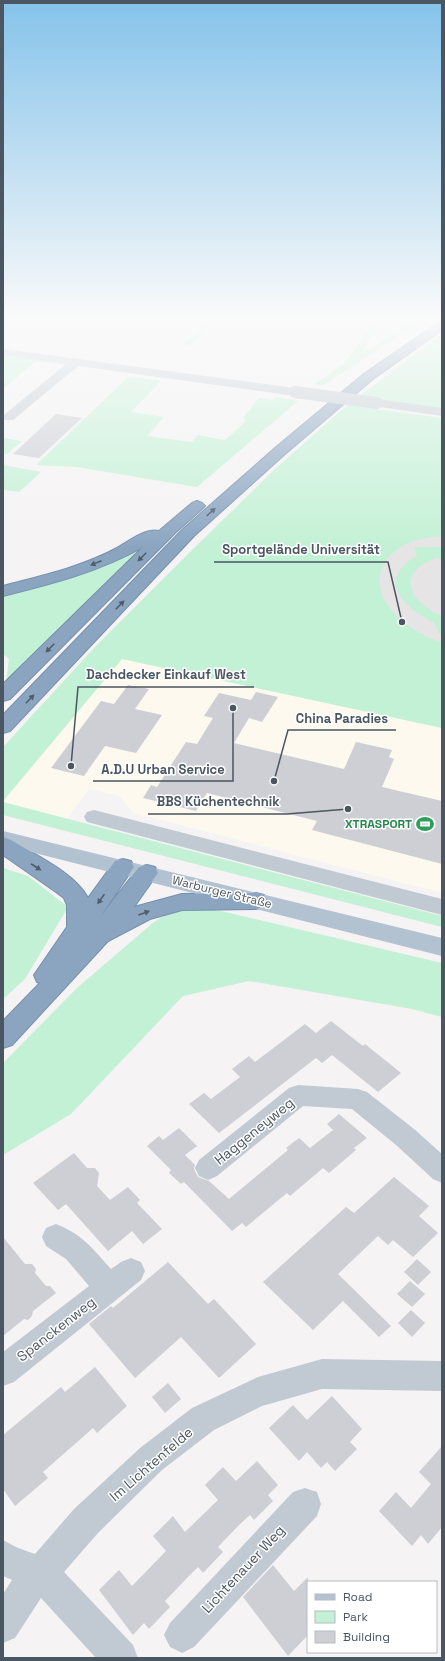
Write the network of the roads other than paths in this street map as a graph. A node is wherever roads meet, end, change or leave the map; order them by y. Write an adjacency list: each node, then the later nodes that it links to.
1 (37, 394): 6 (street)
2 (306, 394): 5 (street, bridge)
3 (333, 394): 7 (highway)
4 (348, 394): 12 (highway, one-way to 4)
5 (442, 412)
6 (9, 417)
7 (218, 489)
8 (206, 499): 9 (highway)
9 (170, 529): 10 (highway, one-way to 10); 11 (highway, one-way to 11)
10 (3, 590)
11 (3, 695)
12 (3, 727)
13 (94, 817): 19 (street)
14 (3, 838): 16 (main road, Warburger Straße)
15 (3, 845): 20 (highway, one-way to 20)
16 (124, 867): 17 (main road, Warburger Straße); 20 (highway, one-way to 20)
17 (147, 873): 18 (main road, Warburger Straße); 20 (highway)
18 (256, 901): 20 (highway, one-way to 18); 21 (main road, Warburger Straße)
19 (442, 907)
20 (88, 934): 22 (highway); 23 (highway)
21 (442, 947)
22 (3, 1019)
23 (3, 1038)
24 (208, 1168): 25 (street, Haggeneyweg)
25 (442, 1171)
26 (56, 1237): 27 (street, Spanckenweg)
27 (3, 1371)
28 (442, 1376): 31 (street, Im Lichtenfelde)
29 (305, 1504): 33 (street, Lichtenauer Weg)
30 (3, 1557): 31 (street)
31 (41, 1573): 32 (street, Im Lichtenfelde); 34 (street)
32 (3, 1626)
33 (182, 1635)
34 (120, 1658)

